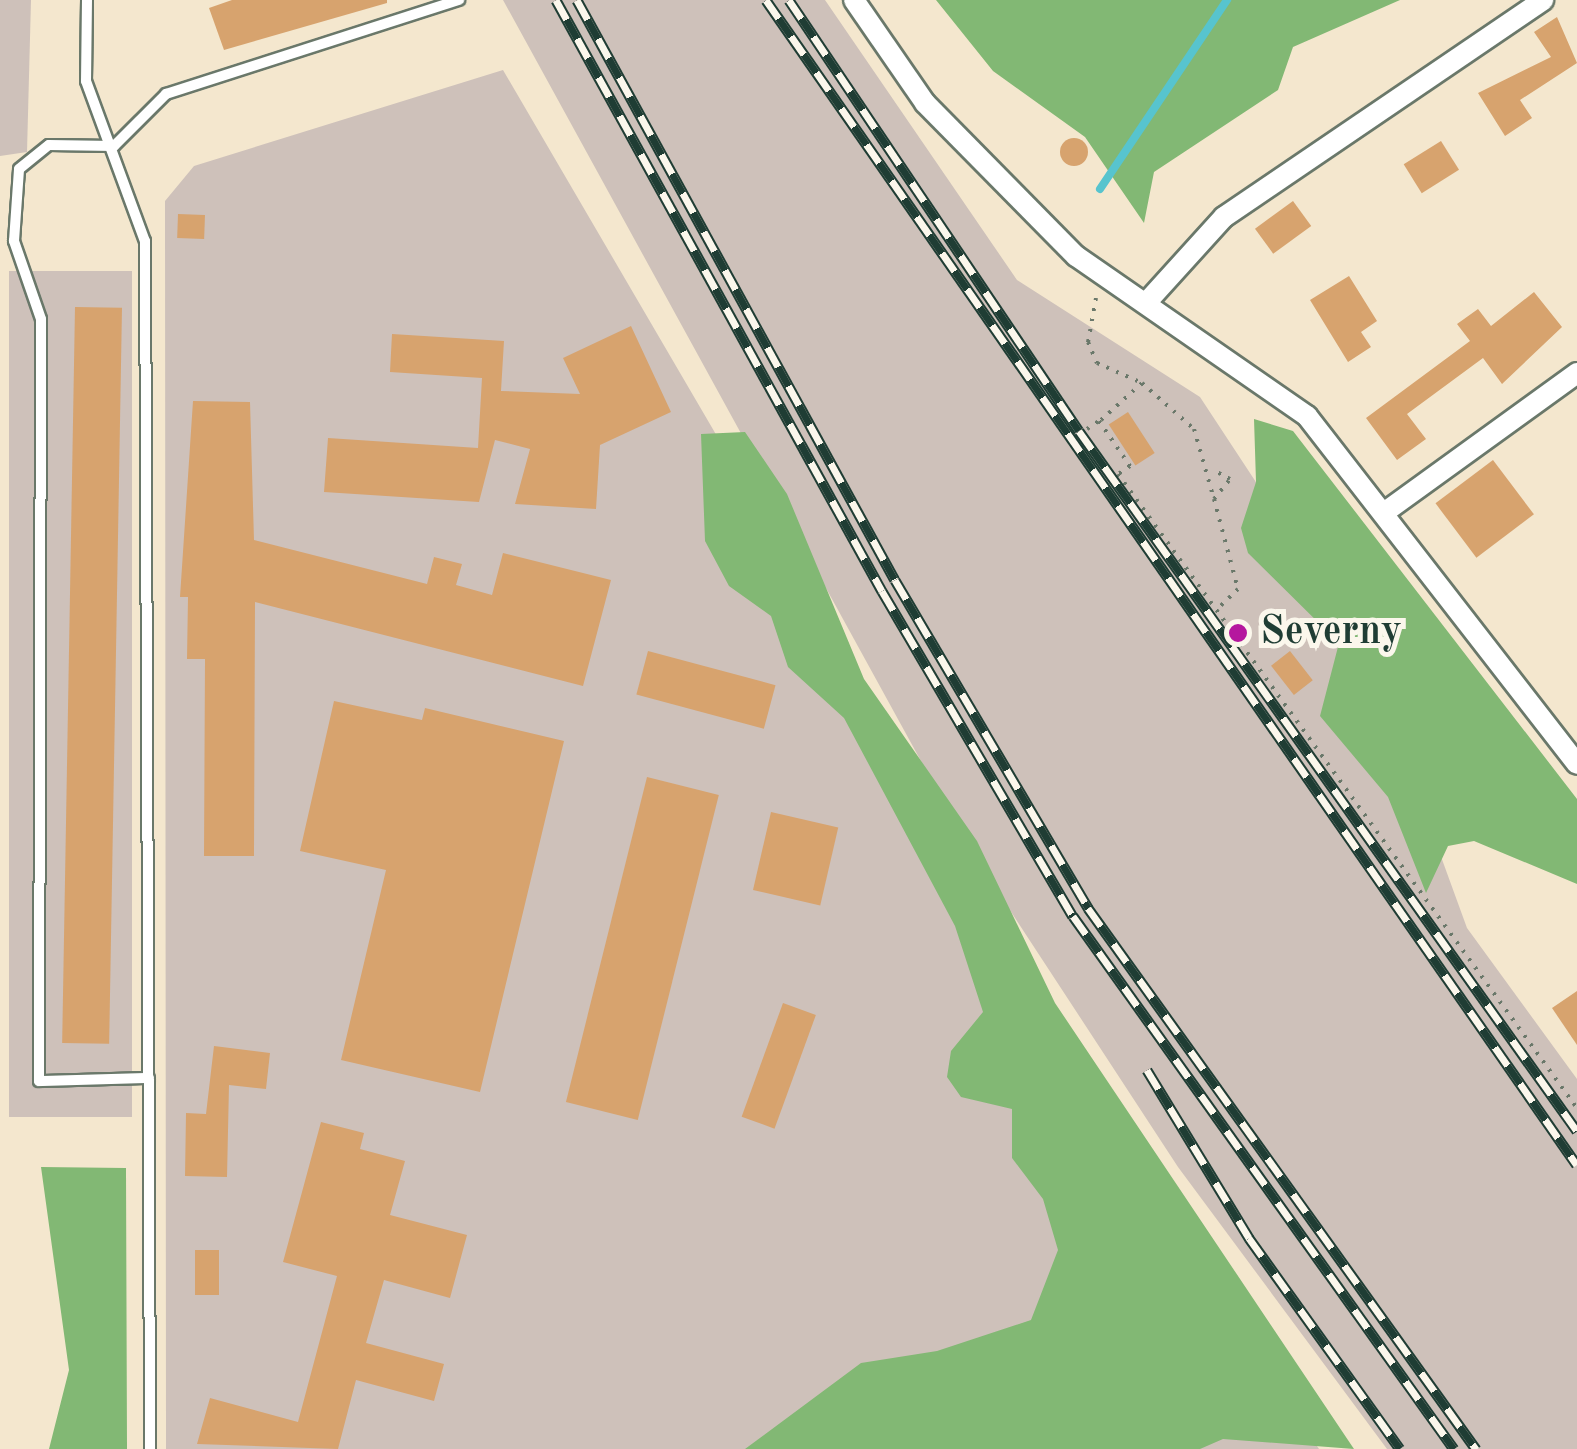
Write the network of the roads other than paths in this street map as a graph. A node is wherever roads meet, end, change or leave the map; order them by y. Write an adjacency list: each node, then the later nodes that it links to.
1 (87, 0): 5 (lane)
2 (459, 0): 5 (lane)
3 (854, 0): 6 (street)
4 (1543, 0): 6 (street)
5 (114, 146): 10 (lane); 10 (lane)
6 (1146, 303): 8 (street)
7 (1577, 373): 8 (street)
8 (1385, 512): 9 (street)
9 (1577, 764)
10 (148, 1078): 11 (lane)
11 (150, 1449)

